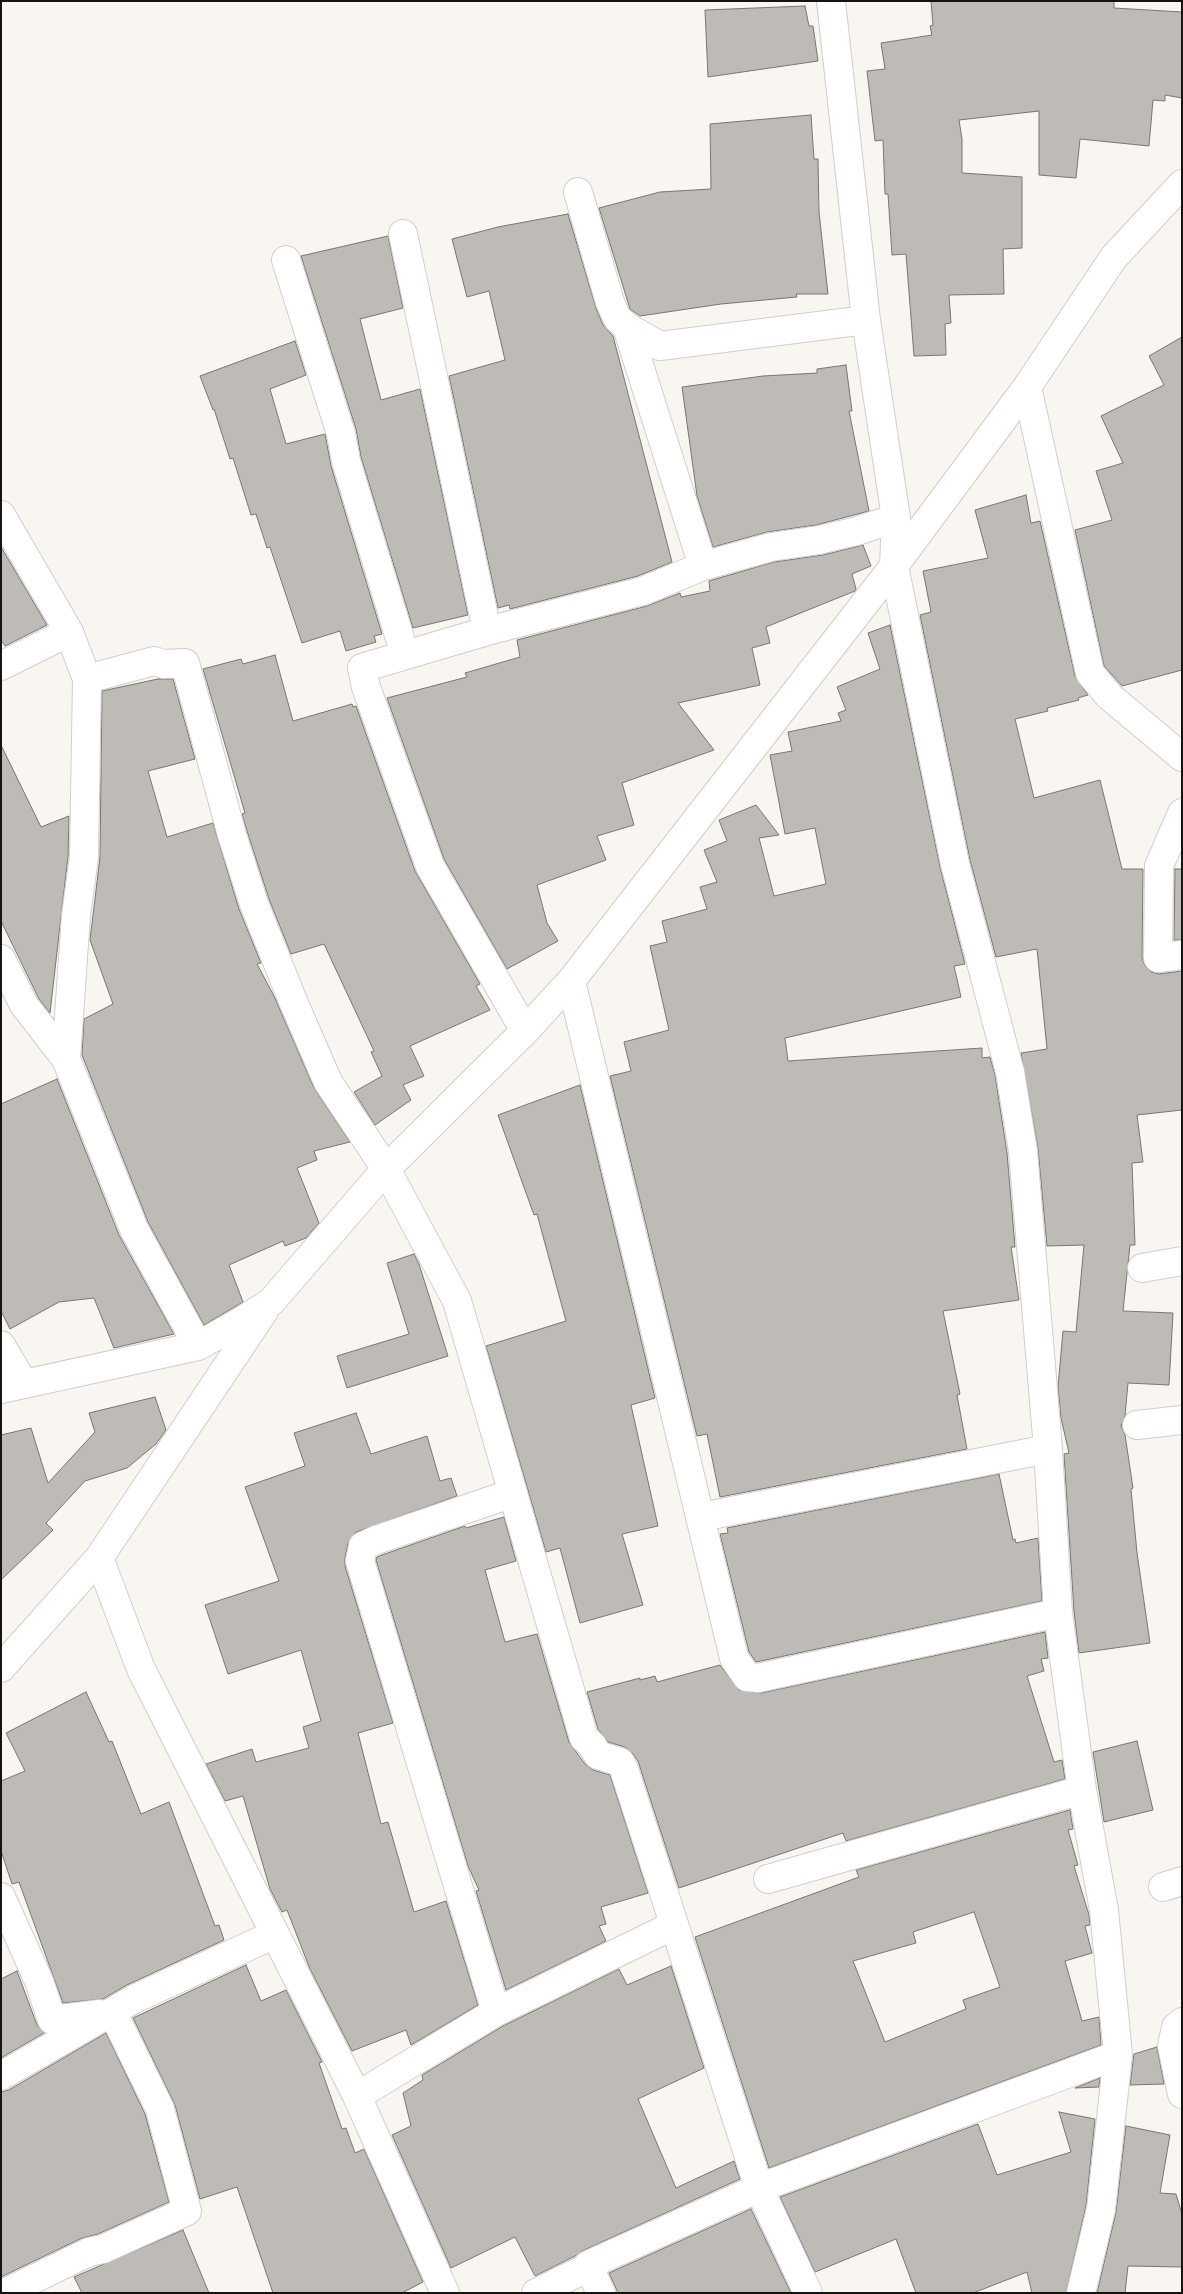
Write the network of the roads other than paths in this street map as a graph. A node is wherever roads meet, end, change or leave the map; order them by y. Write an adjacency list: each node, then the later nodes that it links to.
1 (831, 1): 6 (street)
2 (1182, 184): 8 (street)
3 (578, 192): 7 (street)
4 (403, 234): 13 (street)
5 (286, 260): 15 (street)
6 (866, 320): 7 (street); 10 (street)
7 (627, 327): 11 (street)
8 (1027, 387): 12 (street); 18 (street)
9 (1, 515): 14 (street)
10 (896, 518): 11 (street); 12 (street)
11 (703, 566): 13 (street)
12 (894, 566): 22 (street); 34 (street)
13 (487, 630): 15 (street)
14 (69, 632): 16 (street); 17 (street)
15 (405, 655): 23 (street)
16 (1, 666)
17 (87, 679): 24 (street); 25 (street)
18 (1182, 757)
19 (1182, 814): 20 (street)
20 (1182, 955)
21 (1, 959): 24 (street)
22 (571, 981): 23 (street); 36 (street)
23 (525, 1031): 25 (street)
24 (66, 1059): 30 (street)
25 (386, 1169): 28 (street); 35 (street)
26 (1182, 1261): 27 (street)
27 (1142, 1268)
28 (271, 1302): 30 (street); 37 (street)
29 (1, 1344): 31 (street)
30 (198, 1346): 31 (street)
31 (13, 1387)
32 (1182, 1420): 33 (street)
33 (1137, 1426)
34 (1048, 1449): 36 (street); 38 (street)
35 (513, 1493): 43 (street); 46 (street)
36 (701, 1517): 38 (street)
37 (99, 1558): 39 (street); 44 (street)
38 (1058, 1613): 40 (street)
39 (1, 1668)
40 (1082, 1790): 41 (street); 48 (street)
41 (768, 1880)
42 (1, 1897): 45 (street)
43 (674, 1925): 46 (street); 52 (street)
44 (275, 1934): 45 (street); 51 (street)
45 (112, 2012): 49 (street); 54 (street)
46 (496, 2012): 51 (street)
47 (1182, 2022): 50 (street)
48 (1118, 2055): 52 (street); 59 (street)
49 (1, 2076)
50 (1182, 2094)
51 (357, 2096): 55 (street)
52 (759, 2188): 53 (street); 58 (street)
53 (589, 2267): 56 (street); 57 (street)
54 (5, 2293)
55 (445, 2293)
56 (536, 2293)
57 (601, 2293)
58 (808, 2293)
59 (1081, 2293)

